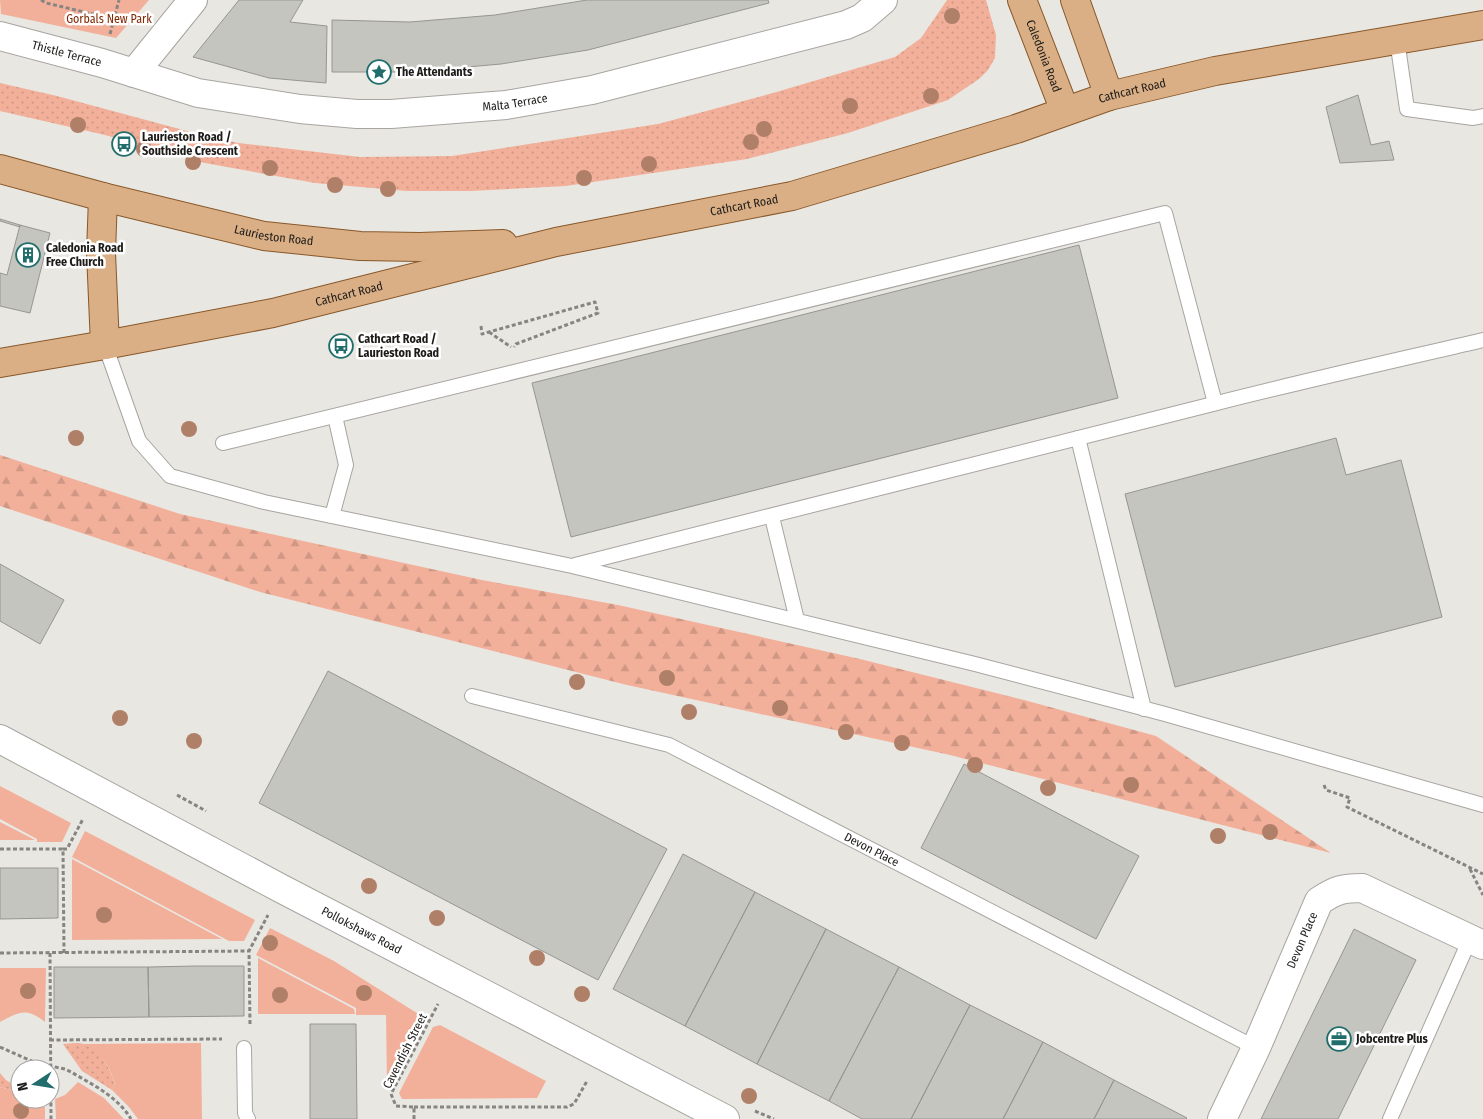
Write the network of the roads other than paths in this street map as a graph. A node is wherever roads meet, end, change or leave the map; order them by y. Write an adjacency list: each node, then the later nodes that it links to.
1 (193, 0): 8 (street)
2 (883, 0): 8 (street, Malta Terrace)
3 (1022, 0): 10 (main road, Caledonia Road)
4 (1075, 0): 9 (main road)
5 (1483, 25): 7 (main road, Cathcart Road)
6 (0, 36): 8 (street, Thistle Terrace)
7 (1397, 40): 9 (main road, Cathcart Road); 11 (lane)
8 (134, 73)
9 (1109, 96): 10 (main road, Cathcart Road)
10 (1065, 111): 14 (main road, Cathcart Road)
11 (1483, 116)
12 (0, 169): 13 (main road, Laurieston Road)
13 (103, 197): 14 (main road, Laurieston Road); 16 (main road)
14 (556, 242): 16 (main road, Cathcart Road)
15 (1483, 340): 18 (lane)
16 (105, 345): 17 (main road, Cathcart Road); 22 (lane)
17 (0, 362)
18 (1215, 403): 19 (lane); 20 (lane)
19 (335, 416): 21 (lane); 22 (lane)
20 (1078, 438): 23 (lane); 27 (lane)
21 (223, 443)
22 (332, 516): 24 (lane)
23 (772, 517): 24 (lane); 25 (lane)
24 (572, 566): 25 (lane)
25 (797, 620): 27 (lane)
26 (472, 696): 32 (lane, Devon Place)
27 (1144, 709): 29 (lane)
28 (0, 739): 34 (street, Pollokshaws Road)
29 (1483, 805)
30 (1476, 942): 32 (street, Devon Place); 36 (lane, Devon Place)
31 (247, 1043): 33 (lane)
32 (1256, 1048): 35 (street, Devon Place)
33 (248, 1119)
34 (725, 1119)
35 (1222, 1119)
36 (1390, 1119)

